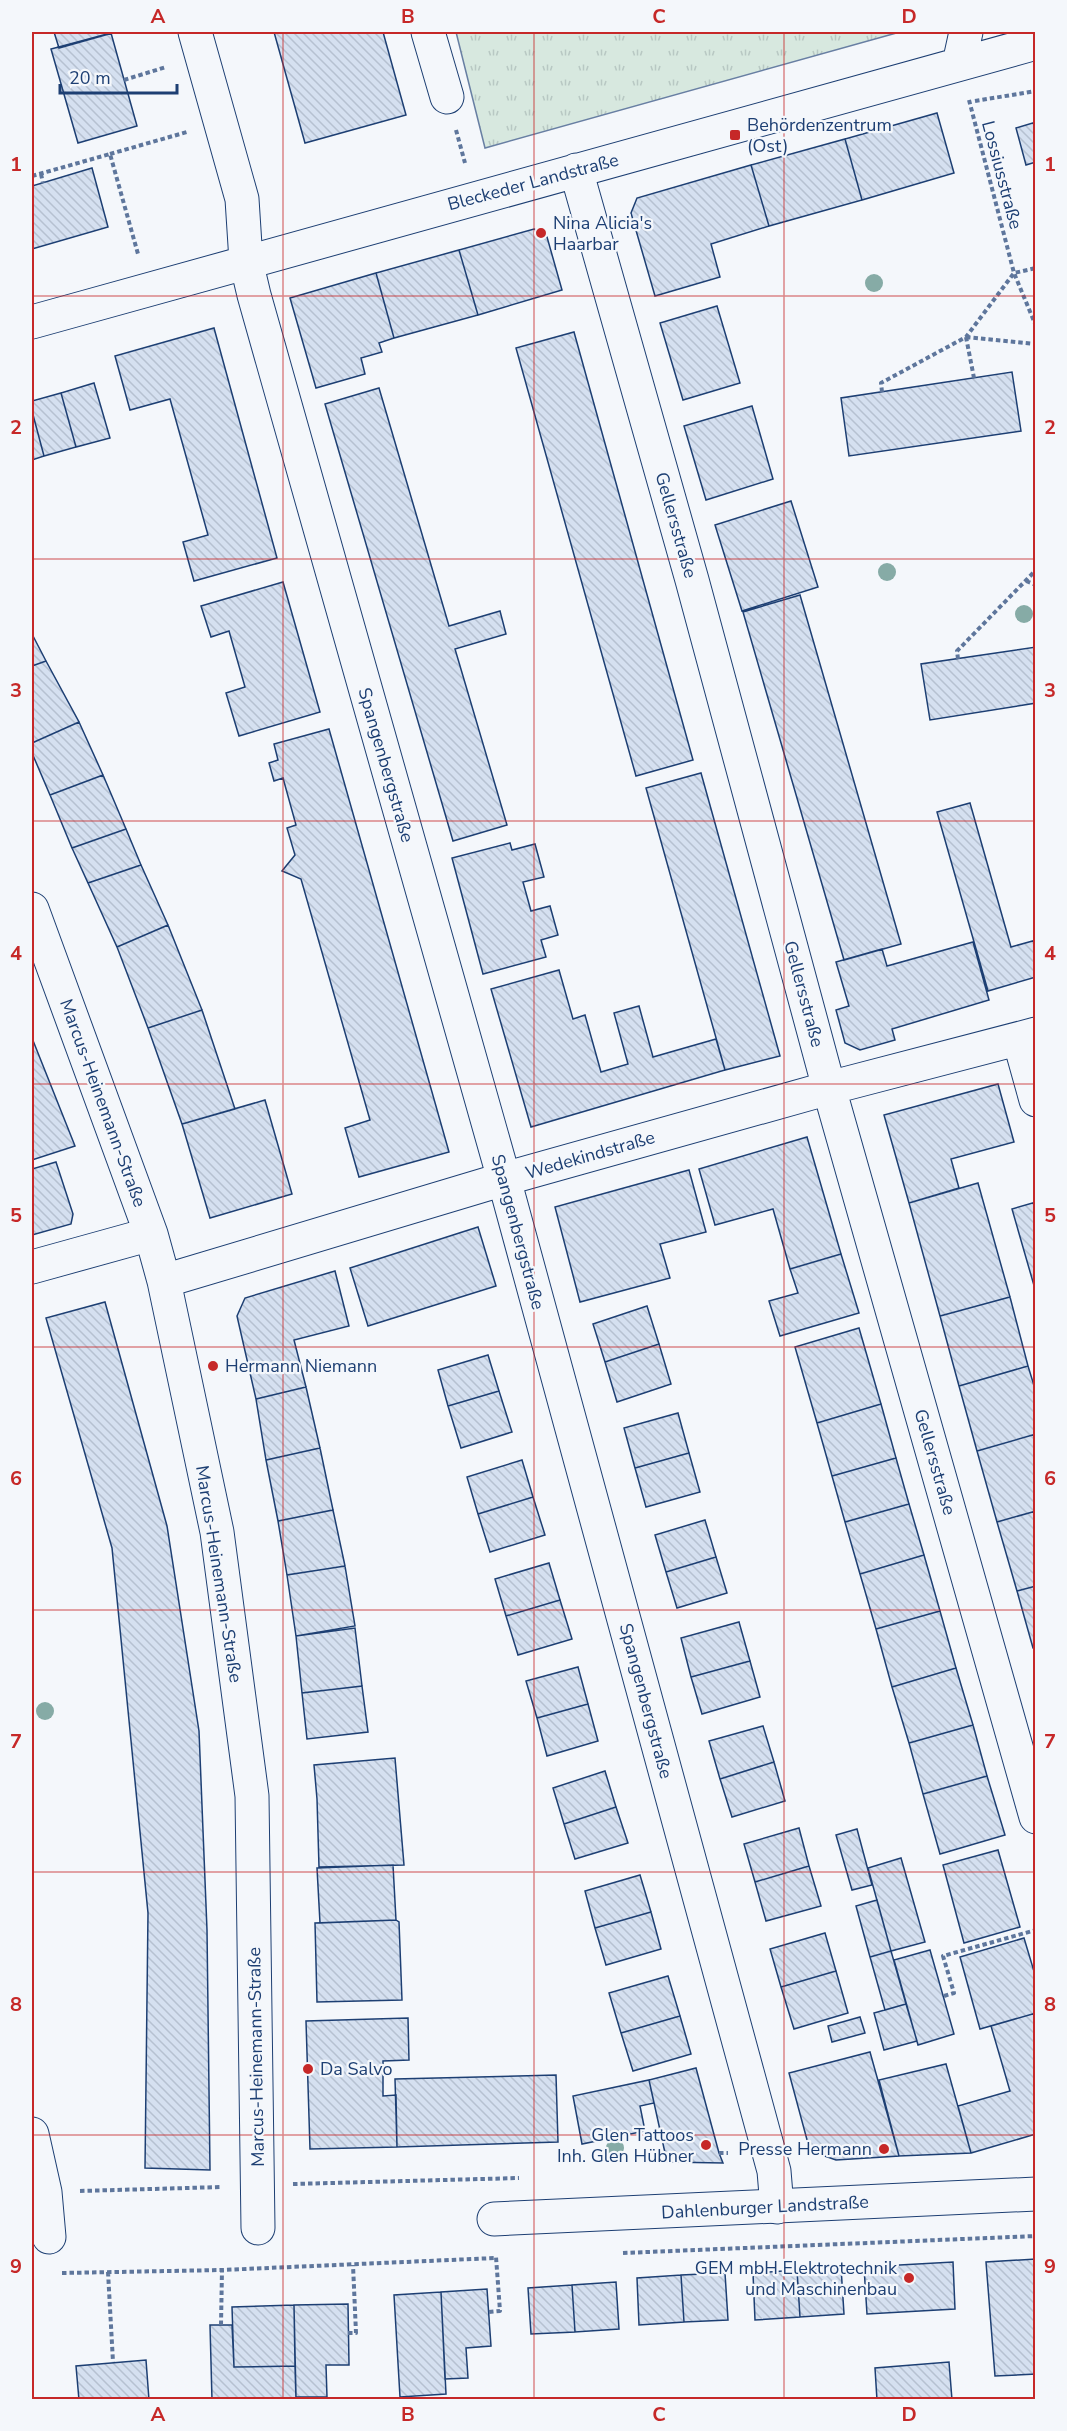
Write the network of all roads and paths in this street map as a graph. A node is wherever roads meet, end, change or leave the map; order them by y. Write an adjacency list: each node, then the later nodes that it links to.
1 (428, 32): 7 (street)
2 (966, 32): 5 (street)
3 (198, 44): 6 (path); 8 (street, Spangenbergstraße)
4 (1035, 44): 5 (street, Bleckeder Landstraße)
5 (959, 64): 10 (street, Bleckeder Landstraße); 18 (path, Lossiusstraße)
6 (124, 80)
7 (447, 98): 14 (path)
8 (220, 123): 9 (path); 16 (street, Spangenbergstraße)
9 (110, 154): 11 (path); 15 (path)
10 (576, 170): 14 (street, Bleckeder Landstraße); 31 (street, Gellersstraße)
11 (41, 174): 12 (path); 13 (path)
12 (32, 176)
13 (43, 183)
14 (474, 198): 16 (street, Bleckeder Landstraße)
15 (139, 258)
16 (246, 261): 19 (street, Bleckeder Landstraße); 33 (street, Spangenbergstraße)
17 (1035, 268): 18 (path)
18 (1014, 273): 20 (path, Lossiusstraße); 21 (path)
19 (32, 322)
20 (1035, 326)
21 (966, 337): 22 (path); 23 (path); 24 (path)
22 (1035, 344)
23 (974, 378)
24 (882, 392)
25 (1035, 570): 26 (path)
26 (1026, 581): 27 (path); 28 (path)
27 (1035, 585)
28 (958, 658)
29 (32, 909): 34 (street, Marcus-Heinemann-Straße)
30 (1027, 1036): 31 (street, Wedekindstraße); 32 (street)
31 (830, 1088): 33 (street, Wedekindstraße); 37 (street, Gellersstraße)
32 (1035, 1100)
33 (504, 1179): 36 (street, Wedekindstraße); 44 (street, Spangenbergstraße)
34 (151, 1234): 35 (street); 36 (street, Marcus-Heinemann-Straße)
35 (32, 1267)
36 (164, 1281): 46 (street, Marcus-Heinemann-Straße)
37 (1035, 1817)
38 (1035, 1930): 39 (path)
39 (944, 1996)
40 (32, 2133): 47 (street)
41 (728, 2152): 42 (path)
42 (719, 2153)
43 (1035, 2194): 44 (street, Dahlenburger Landstraße)
44 (777, 2207): 45 (street, Dahlenburger Landstraße)
45 (494, 2219)
46 (258, 2228)
47 (49, 2237)
48 (353, 2265): 52 (path)
49 (222, 2270): 51 (path)
50 (108, 2272): 53 (path)
51 (220, 2325)
52 (348, 2333)
53 (113, 2362)

